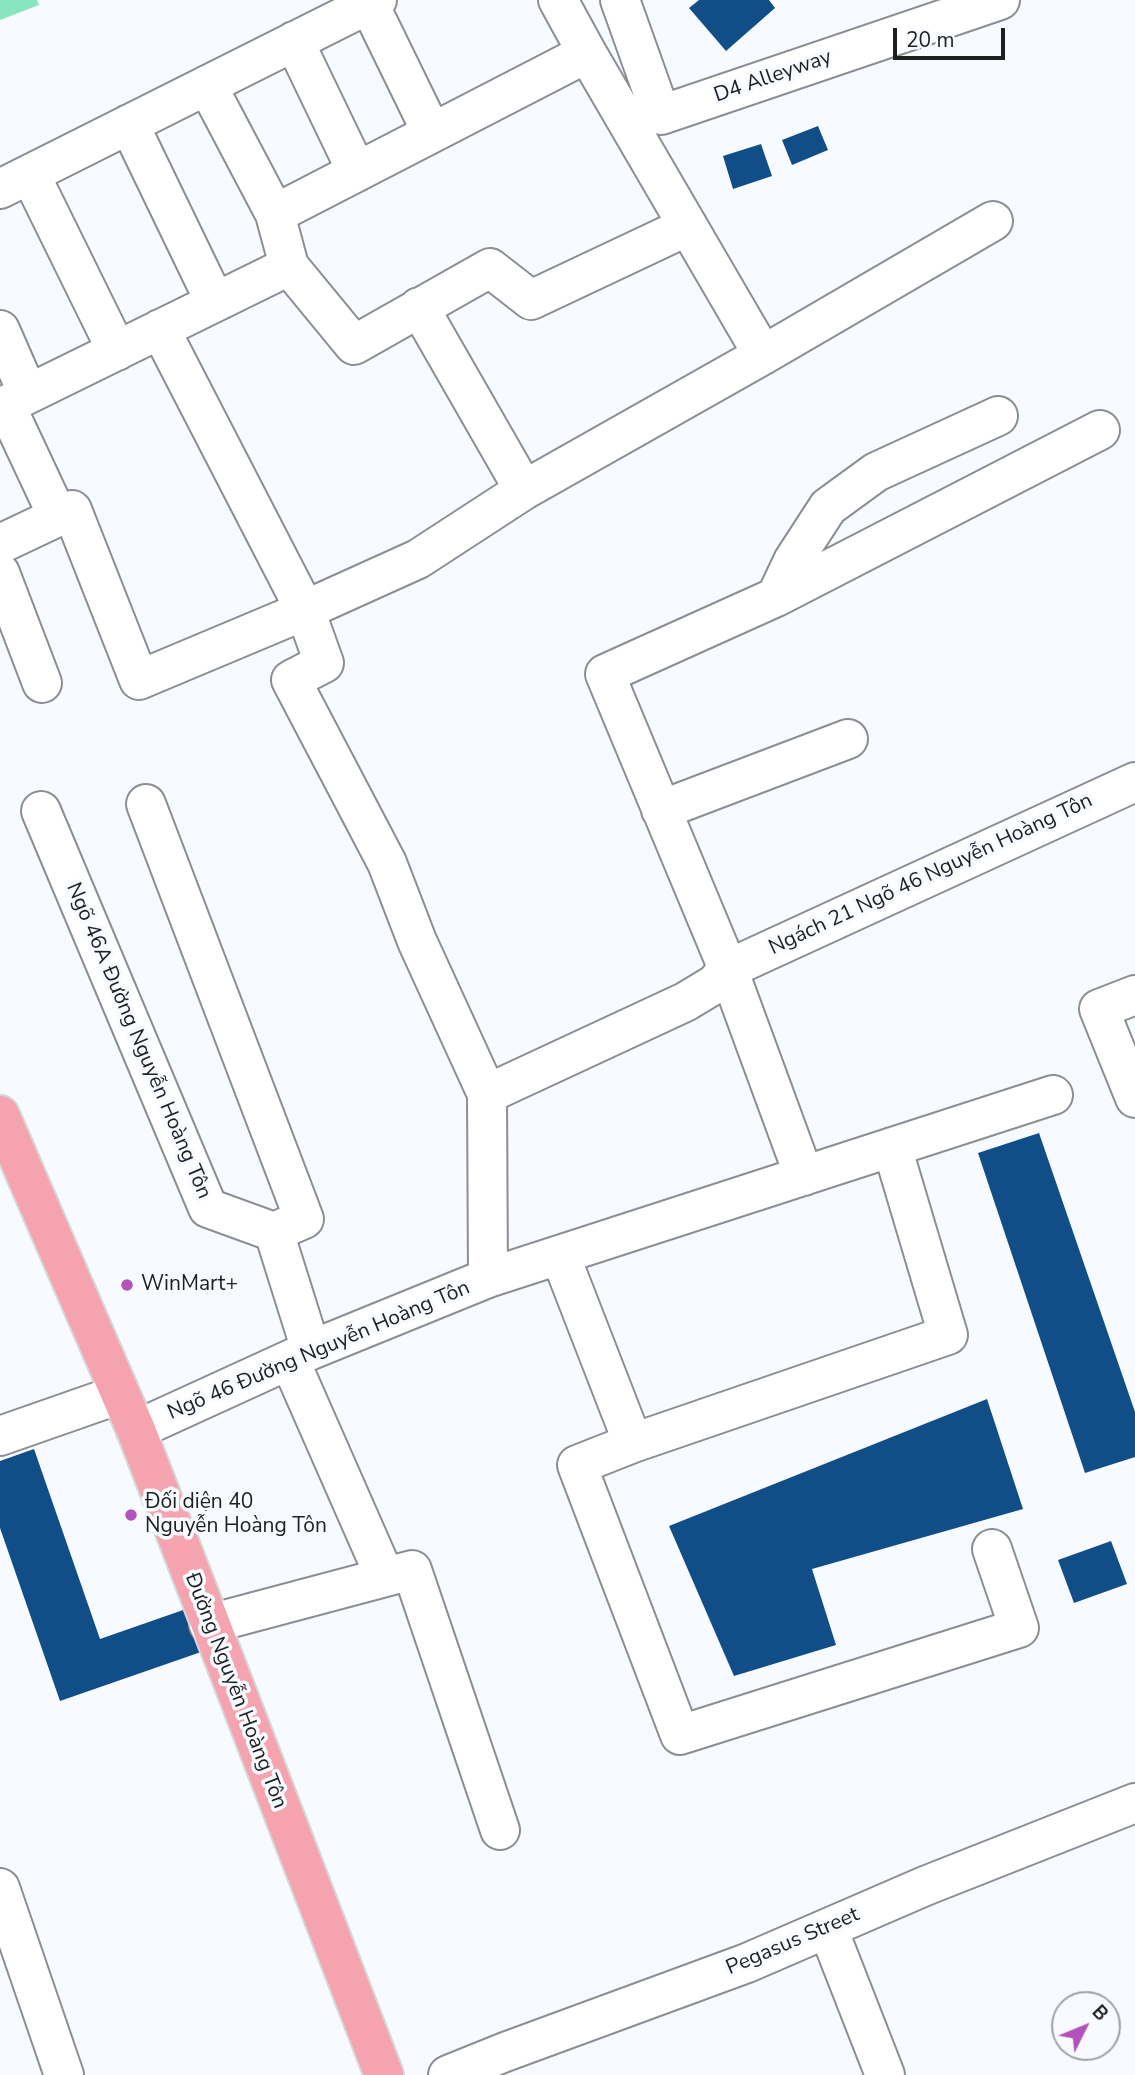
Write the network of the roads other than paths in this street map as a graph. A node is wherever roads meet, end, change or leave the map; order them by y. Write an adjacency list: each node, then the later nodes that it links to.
1 (558, 0): 6 (street)
2 (620, 0): 3 (street, D4 Alleyway)
3 (1000, 0)
4 (372, 2): 5 (street); 9 (street)
5 (294, 41): 7 (street); 10 (street)
6 (587, 53): 9 (street); 14 (street)
7 (207, 85): 8 (street); 12 (street)
8 (129, 124): 11 (street); 16 (street)
9 (432, 133): 10 (street)
10 (358, 172): 12 (street)
11 (15, 181): 20 (street)
12 (275, 214): 15 (street)
13 (993, 221): 21 (street)
14 (688, 226): 17 (street); 21 (street)
15 (289, 266): 16 (street); 17 (street)
16 (215, 302): 19 (street)
17 (419, 307): 25 (street)
18 (0, 330): 22 (street)
19 (160, 330): 20 (street); 30 (street)
20 (117, 351): 22 (street)
21 (763, 355): 25 (street)
22 (11, 403): 26 (street)
23 (998, 416): 29 (street)
24 (1100, 430): 29 (street)
25 (524, 490): 30 (street)
26 (58, 517): 27 (street); 30 (street)
27 (0, 544)
28 (0, 573): 31 (street)
29 (776, 597): 35 (street)
30 (305, 610): 39 (street)
31 (42, 683)
32 (848, 739): 35 (street)
33 (1135, 782): 37 (street, Ngách 21 Ngõ 46 Nguyễn Hoàng Tôn)
34 (146, 804): 45 (street)
35 (661, 810): 37 (street)
36 (41, 811): 45 (street, Ngõ 46A Đường Nguyễn Hoàng Tôn)
37 (728, 969): 39 (street, Ngách 21 Ngõ 46 Nguyễn Hoàng Tôn); 44 (street)
38 (1135, 995): 41 (street)
39 (488, 1094): 47 (street, Ngõ 46 Đường Nguyễn Hoàng Tôn)
40 (1052, 1096): 43 (street)
41 (1135, 1098)
42 (0, 1115): 49 (main road, Đường Nguyễn Hoàng Tôn)
43 (892, 1147): 44 (street); 52 (street)
44 (804, 1176): 46 (street)
45 (274, 1232): 48 (street)
46 (560, 1255): 47 (street); 52 (street)
47 (488, 1278): 48 (street, Ngõ 46 Đường Nguyễn Hoàng Tôn)
48 (300, 1355): 50 (street, Ngõ 46 Đường Nguyễn Hoàng Tôn); 54 (street)
49 (120, 1394): 50 (main road, Đường Nguyễn Hoàng Tôn); 51 (street)
50 (136, 1430): 55 (main road, Đường Nguyễn Hoàng Tôn)
51 (0, 1436)
52 (633, 1443): 53 (street)
53 (992, 1549)
54 (385, 1577): 55 (street); 57 (street)
55 (209, 1624): 61 (main road, Đường Nguyễn Hoàng Tôn)
56 (1135, 1803): 59 (street, Pegasus Street)
57 (500, 1830)
58 (0, 1888): 60 (street)
59 (828, 1929): 62 (street, Pegasus Street); 63 (street)
60 (64, 2075)
61 (384, 2075)
62 (448, 2075)
63 (885, 2075)

